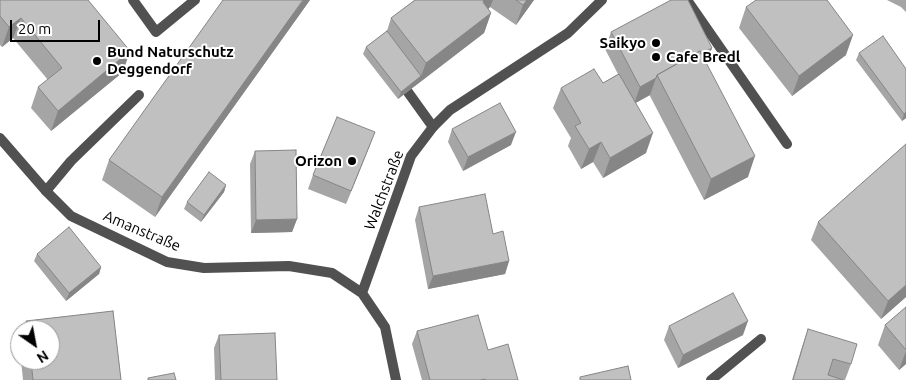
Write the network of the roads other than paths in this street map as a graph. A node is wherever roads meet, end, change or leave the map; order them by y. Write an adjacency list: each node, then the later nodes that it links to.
1 (133, 0): 2 (street)
2 (195, 0)
3 (602, 0): 7 (street, Walchstraße)
4 (687, 0): 9 (street)
5 (394, 74): 7 (street)
6 (139, 95): 10 (street)
7 (433, 127): 11 (street, Walchstraße)
8 (0, 138): 10 (street, Amanstraße)
9 (787, 144)
10 (46, 191): 11 (street, Amanstraße)
11 (362, 294): 13 (street)
12 (761, 338): 14 (street)
13 (396, 380)
14 (711, 380)

